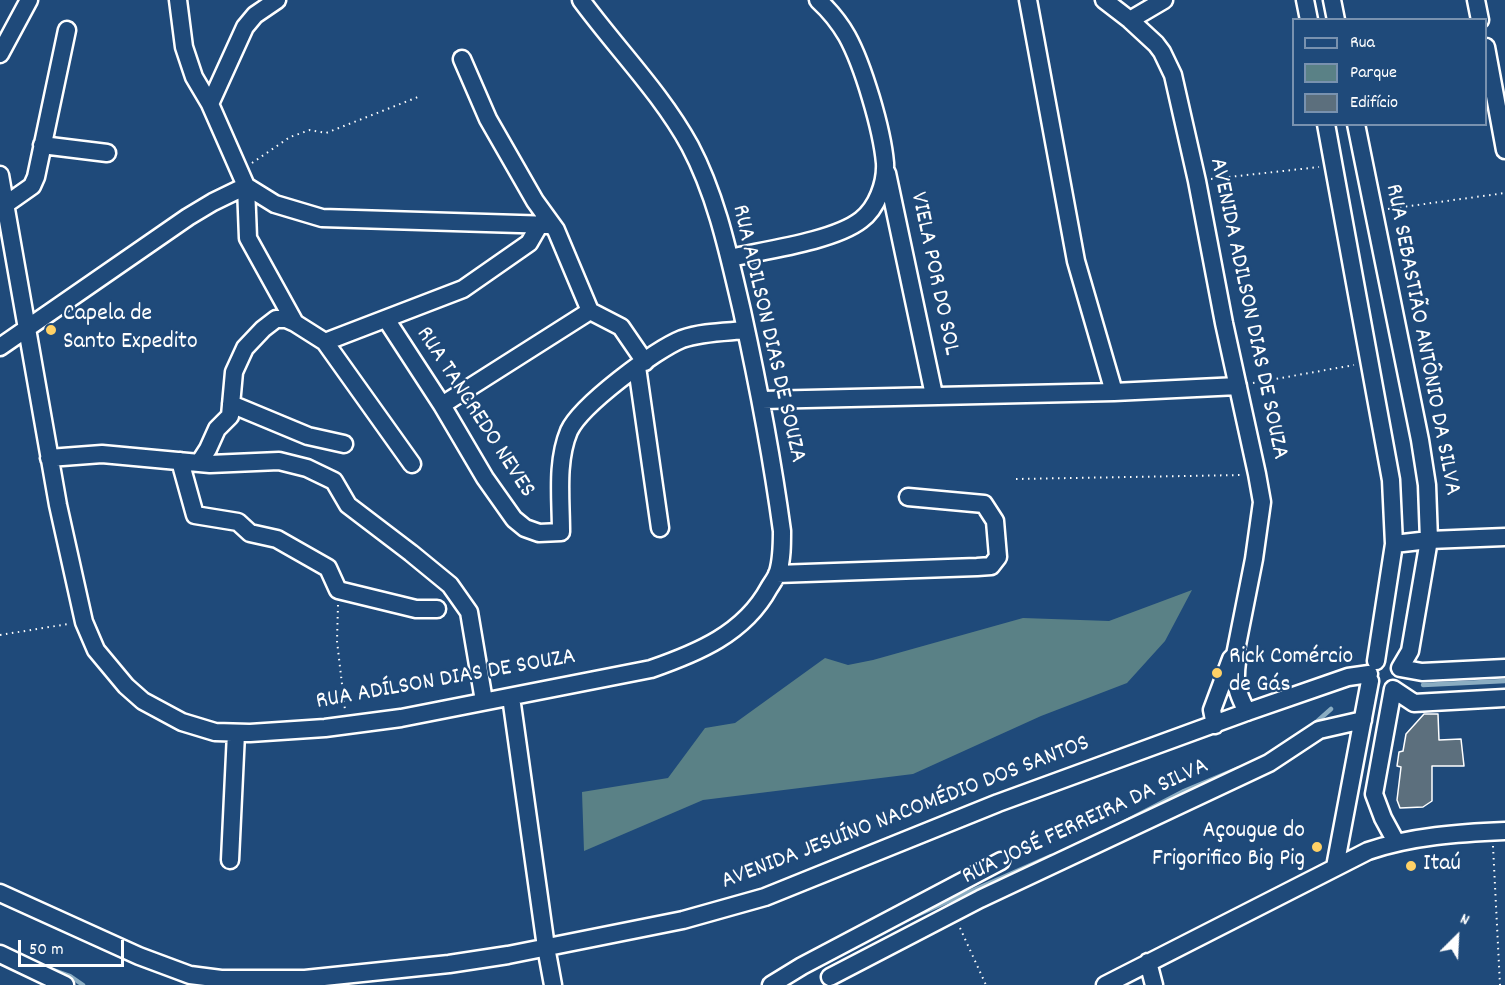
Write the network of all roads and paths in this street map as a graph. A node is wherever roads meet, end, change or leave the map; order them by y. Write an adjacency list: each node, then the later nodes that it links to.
1 (29, 0): 17 (street)
2 (178, 0): 21 (street)
3 (277, 0): 21 (street)
4 (581, 0): 36 (street, RUA ADILSON DIAS DE SOUZA)
5 (818, 0): 27 (street, VIELA POR DO SOL)
6 (1028, 0): 47 (street)
7 (1104, 0): 15 (street, AVENIDA ADILSON DIAS DE SOUZA)
8 (1164, 0): 15 (street)
9 (1305, 0): 12 (street)
10 (1332, 0): 13 (street)
11 (1476, 0): 14 (street)
12 (1309, 18)
13 (1336, 18)
14 (1480, 18)
15 (1130, 20): 31 (street, AVENIDA ADILSON DIAS DE SOUZA)
16 (67, 30): 24 (street)
17 (0, 54)
18 (1487, 57): 25 (street)
19 (462, 59): 35 (street)
20 (418, 97): 30 (path)
21 (210, 104): 30 (street)
22 (1326, 126): 28 (street)
23 (1356, 126): 34 (street, RUA SEBASTIÃO ANTÔNIO DA SILVA)
24 (42, 145): 26 (street); 33 (street)
25 (1505, 150)
26 (107, 153)
27 (885, 164): 36 (street); 48 (street, VIELA POR DO SOL)
28 (1332, 166): 31 (path); 44 (street)
29 (0, 175): 33 (street, RUA ADÍLSON DIAS DE SOUZA)
30 (243, 179): 35 (street); 39 (street); 40 (street)
31 (1197, 181): 46 (street, AVENIDA ADILSON DIAS DE SOUZA)
32 (1505, 193): 34 (path)
33 (5, 205): 40 (street, RUA ADÍLSON DIAS DE SOUZA)
34 (1373, 211): 62 (street, RUA SEBASTIÃO ANTÔNIO DA SILVA)
35 (546, 224): 37 (street); 38 (street)
36 (730, 258): 41 (street, RUA ADILSON DIAS DE SOUZA)
37 (590, 311): 45 (street); 51 (street)
38 (386, 319): 42 (street); 51 (street, RUA TANCREDO NEVES)
39 (294, 323): 42 (street); 50 (street)
40 (27, 329): 43 (street); 53 (street, RUA ADÍLSON DIAS DE SOUZA)
41 (746, 330): 45 (street); 49 (street, RUA ADILSON DIAS DE SOUZA)
42 (325, 342): 56 (street)
43 (0, 346)
44 (1370, 362): 46 (path); 63 (street)
45 (641, 365): 51 (street, RUA TANCREDO NEVES); 60 (street)
46 (1238, 386): 47 (street); 57 (street, AVENIDA ADILSON DIAS DE SOUZA)
47 (1114, 392): 48 (street)
48 (934, 395): 49 (street)
49 (762, 400): 64 (street, RUA ADILSON DIAS DE SOUZA)
50 (231, 404): 52 (street); 55 (street)
51 (442, 405)
52 (344, 444)
53 (49, 458): 54 (street); 67 (street, RUA ADÍLSON DIAS DE SOUZA)
54 (180, 461): 55 (street); 65 (street)
55 (204, 464): 76 (street)
56 (412, 464)
57 (1257, 474): 58 (path); 69 (street, AVENIDA ADILSON DIAS DE SOUZA)
58 (1016, 479)
59 (908, 497): 64 (street)
60 (660, 528)
61 (1505, 537): 62 (street)
62 (1429, 540): 63 (street); 70 (street, RUA SEBASTIÃO ANTÔNIO DA SILVA)
63 (1394, 544): 72 (street)
64 (777, 574): 74 (street, RUA ADÍLSON DIAS DE SOUZA)
65 (338, 590): 66 (street); 79 (path)
66 (437, 609)
67 (84, 622): 68 (path); 81 (street, RUA ADÍLSON DIAS DE SOUZA)
68 (0, 635)
69 (1235, 655): 77 (street, AVENIDA ADILSON DIAS DE SOUZA); 80 (street, AVENIDA ADILSON DIAS DE SOUZA)
70 (1400, 668): 71 (street); 72 (street); 73 (street)
71 (1505, 668)
72 (1372, 672): 73 (street); 77 (street, AVENIDA JESUÍNO NACOMÉDIO DOS SANTOS); 78 (street)
73 (1393, 689): 75 (street); 83 (street)
74 (511, 697): 76 (street, RUA ADÍLSON DIAS DE SOUZA); 89 (street)
75 (1505, 698)
76 (484, 701): 79 (street, RUA ADÍLSON DIAS DE SOUZA)
77 (1247, 712): 80 (street, AVENIDA JESUÍNO NACOMÉDIO DOS SANTOS)
78 (1363, 720): 86 (street); 88 (street, RUA JOSÉ FERREIRA DA SILVA)
79 (346, 725): 81 (street, RUA ADÍLSON DIAS DE SOUZA)
80 (1215, 725): 89 (street, AVENIDA JESUÍNO NACOMÉDIO DOS SANTOS)
81 (236, 733): 84 (street)
82 (1498, 831): 83 (street); 100 (path)
83 (1396, 842): 86 (street)
84 (230, 860)
85 (1001, 861): 96 (street, RUA JOSÉ FERREIRA DA SILVA)
86 (1335, 867): 91 (street)
87 (0, 892): 93 (street, AVENIDA JESUÍNO NACOMÉDIO DOS SANTOS)
88 (953, 913): 92 (street, RUA JOSÉ FERREIRA DA SILVA); 97 (path)
89 (546, 947): 93 (street, AVENIDA JESUÍNO NACOMÉDIO DOS SANTOS); 95 (street)
90 (0, 954): 94 (street)
91 (1148, 962): 98 (street); 99 (street)
92 (830, 977)
93 (193, 980)
94 (64, 985)
95 (553, 985)
96 (771, 985)
97 (986, 985)
98 (1105, 985)
99 (1154, 985)
100 (1500, 985)

